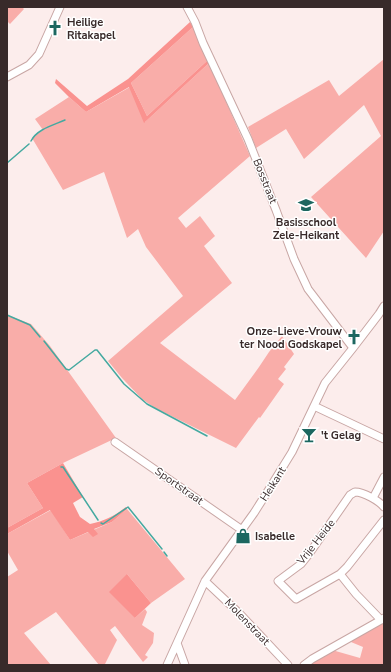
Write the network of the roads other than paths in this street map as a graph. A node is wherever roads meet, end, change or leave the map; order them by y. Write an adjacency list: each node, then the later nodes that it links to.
1 (60, 7): 3 (street)
2 (187, 7): 5 (street, Bosstraat)
3 (7, 76)
4 (384, 306): 5 (street, Heikant)
5 (353, 348): 6 (street, Heikant)
6 (314, 406): 7 (street); 13 (street, Heikant)
7 (384, 439)
8 (116, 442): 13 (street, Sportstraat)
9 (384, 476): 10 (street)
10 (373, 498): 11 (street, Vrije Heide); 14 (street, Vrije Heide)
11 (384, 507)
12 (384, 520): 14 (street, Vrije Heide)
13 (242, 530): 15 (street, Heikant)
14 (340, 574): 16 (street)
15 (205, 581): 17 (street, Heikant); 20 (street, Molenstraat)
16 (383, 619): 21 (street)
17 (177, 643): 18 (street, Heikant); 19 (street)
18 (169, 663): 19 (street)
19 (184, 665)
20 (288, 665)
21 (304, 665)

